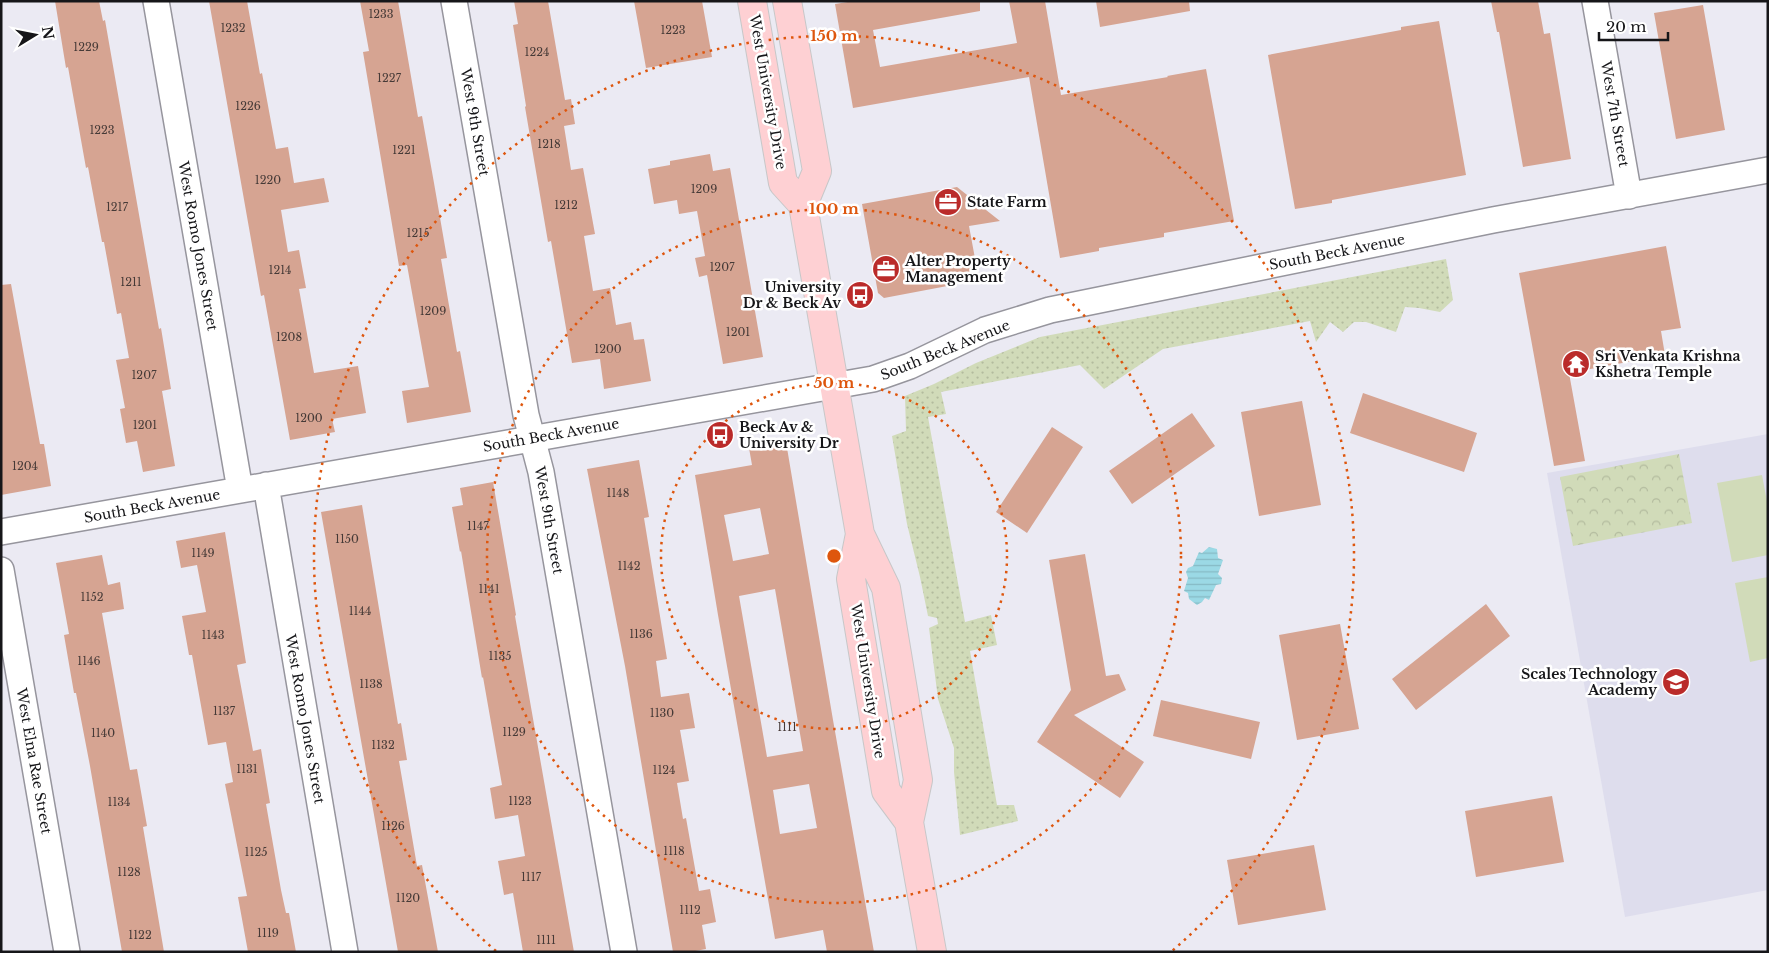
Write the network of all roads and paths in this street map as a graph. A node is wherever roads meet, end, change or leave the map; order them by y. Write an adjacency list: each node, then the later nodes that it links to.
1 (156, 1): 12 (street, West Romo Jones Street)
2 (454, 1): 10 (street, West 9th Street)
3 (752, 1): 8 (main road, West University Drive)
4 (787, 1): 8 (main road)
5 (1595, 1): 7 (street, West 7th Street)
6 (1768, 170): 7 (street, South Beck Avenue)
7 (1629, 196): 9 (street, South Beck Avenue)
8 (802, 205): 9 (main road, West University Drive)
9 (834, 386): 10 (street, South Beck Avenue); 18 (main road, West University Drive)
10 (532, 439): 11 (street, South Beck Avenue); 17 (street, West 9th Street)
11 (266, 485): 12 (street, South Beck Avenue); 16 (street, West Romo Jones Street)
12 (240, 490): 13 (street, South Beck Avenue)
13 (1, 532)
14 (1, 570): 15 (street, West Elna Rae Street)
15 (67, 952)
16 (345, 952)
17 (624, 952)
18 (932, 952)

